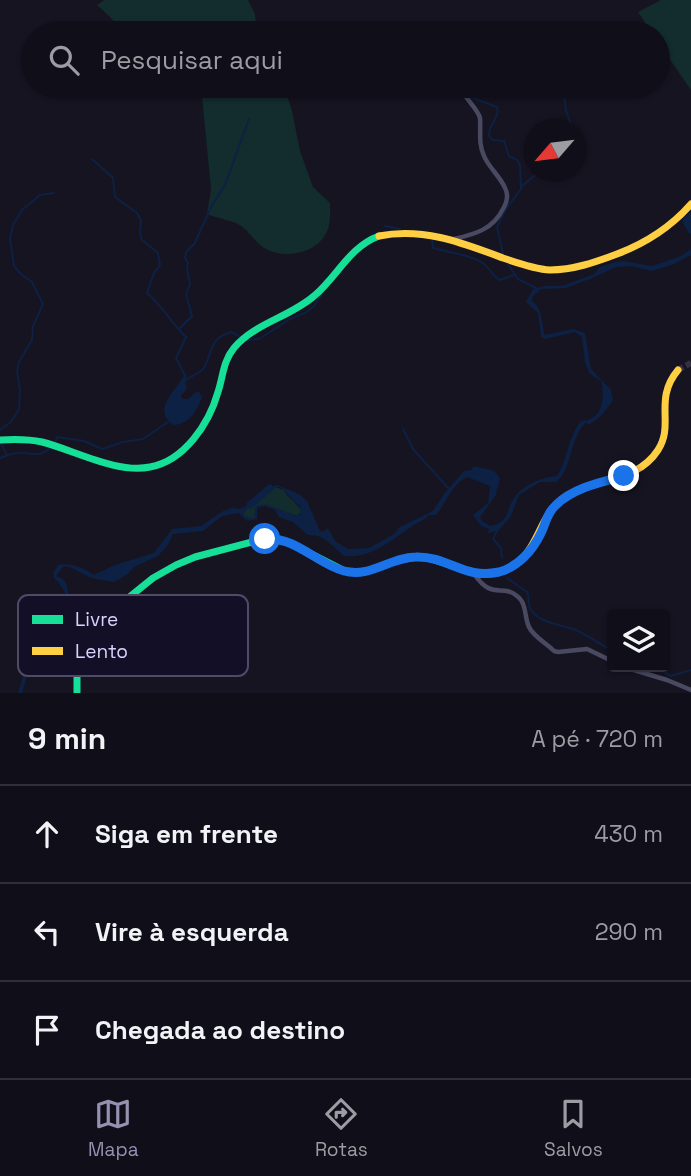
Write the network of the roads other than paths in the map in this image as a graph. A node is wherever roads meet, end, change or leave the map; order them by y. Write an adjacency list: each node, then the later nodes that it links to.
1 (466, 98): 3 (street)
2 (691, 204): 3 (main road)
3 (450, 240): 5 (main road)
4 (678, 370): 6 (main road)
5 (0, 440)
6 (474, 574): 7 (main road); 8 (street)
7 (129, 595)
8 (607, 659)
9 (641, 672): 10 (street)
10 (691, 690)

